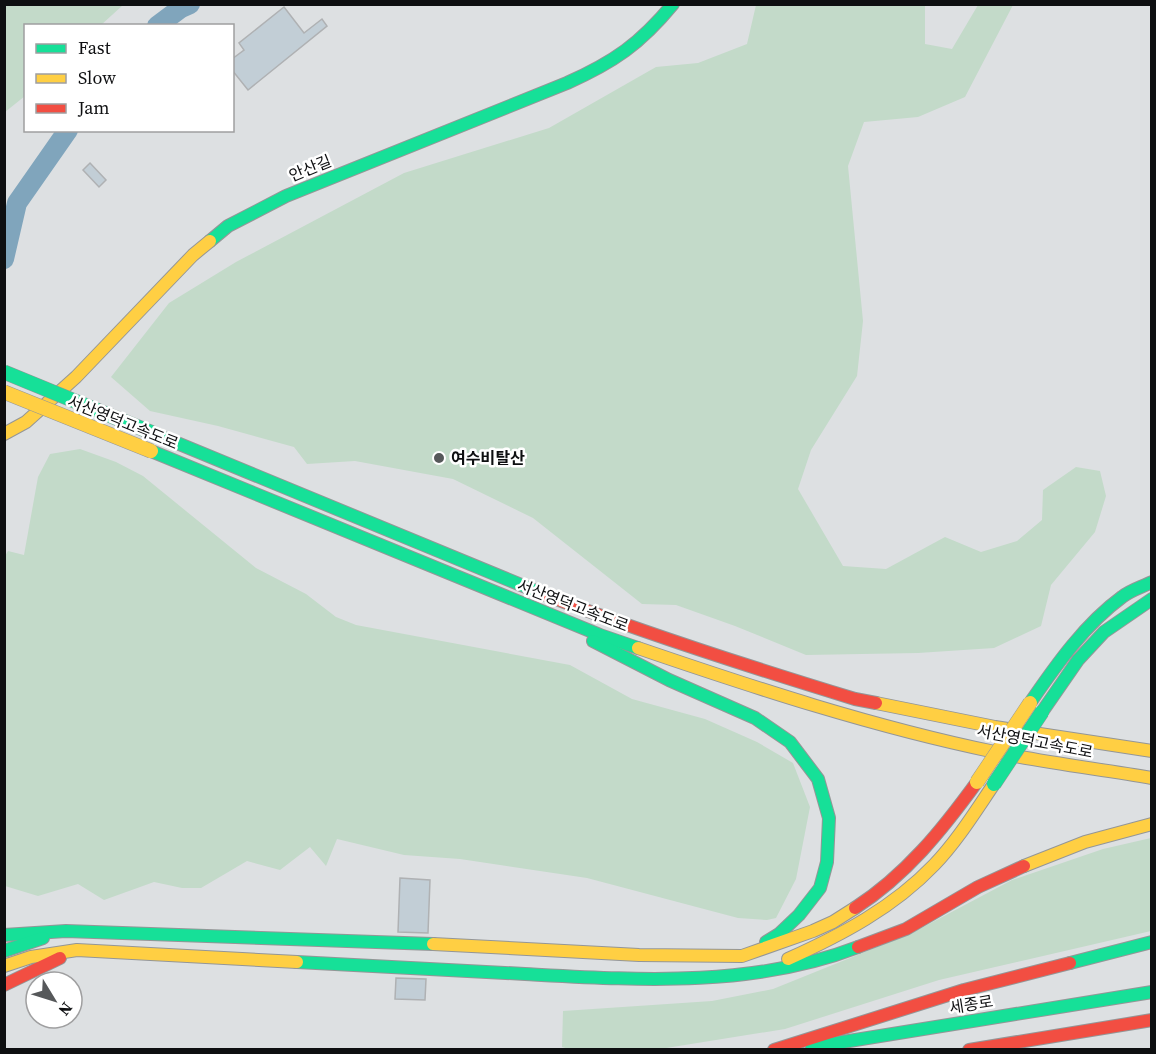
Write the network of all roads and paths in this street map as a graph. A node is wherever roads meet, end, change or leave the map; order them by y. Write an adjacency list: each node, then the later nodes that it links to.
1 (673, 4): 4 (main road, 안산길)
2 (4, 372): 8 (main road, 서산영덕고속도로, bridge)
3 (4, 392): 6 (main road, 서산영덕고속도로, bridge)
4 (4, 434)
5 (1152, 582): 16 (main road, bridge)
6 (509, 598): 9 (main road, 서산영덕고속도로); 16 (main road)
7 (1152, 599): 18 (main road, bridge)
8 (1152, 749)
9 (1152, 778)
10 (1152, 824): 18 (main road)
11 (66, 931): 12 (main road); 15 (main road); 16 (main road)
12 (4, 935)
13 (1152, 942): 22 (main road)
14 (76, 950): 17 (main road); 18 (main road); 19 (main road)
15 (4, 951)
16 (742, 956)
17 (4, 966)
18 (751, 975)
19 (4, 985)
20 (1152, 992): 23 (main road, 세종로)
21 (1152, 1020): 24 (main road)
22 (774, 1050)
23 (795, 1050)
24 (969, 1050)

